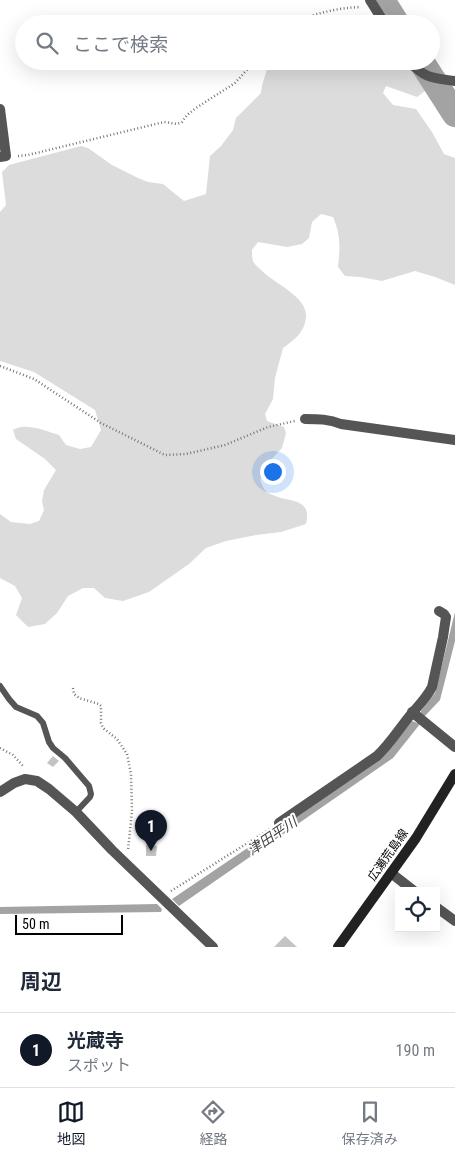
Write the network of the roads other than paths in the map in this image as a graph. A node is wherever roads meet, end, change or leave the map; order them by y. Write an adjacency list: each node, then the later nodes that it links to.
1 (372, 3): 2 (street)
2 (379, 15)
3 (417, 70): 4 (street)
4 (455, 81)
5 (0, 109): 6 (street)
6 (3, 156)
7 (305, 419): 8 (street)
8 (455, 440)
9 (439, 611): 11 (street)
10 (0, 686): 15 (lane)
11 (416, 715): 12 (street); 16 (street)
12 (455, 746)
13 (455, 774): 17 (main road, 広瀬荒島線)
14 (0, 792): 15 (street)
15 (76, 812): 21 (street)
16 (279, 823)
17 (391, 873): 18 (street); 22 (main road, 広瀬荒島線)
18 (409, 887)
19 (440, 910): 20 (street)
20 (455, 921)
21 (213, 947)
22 (338, 947)

